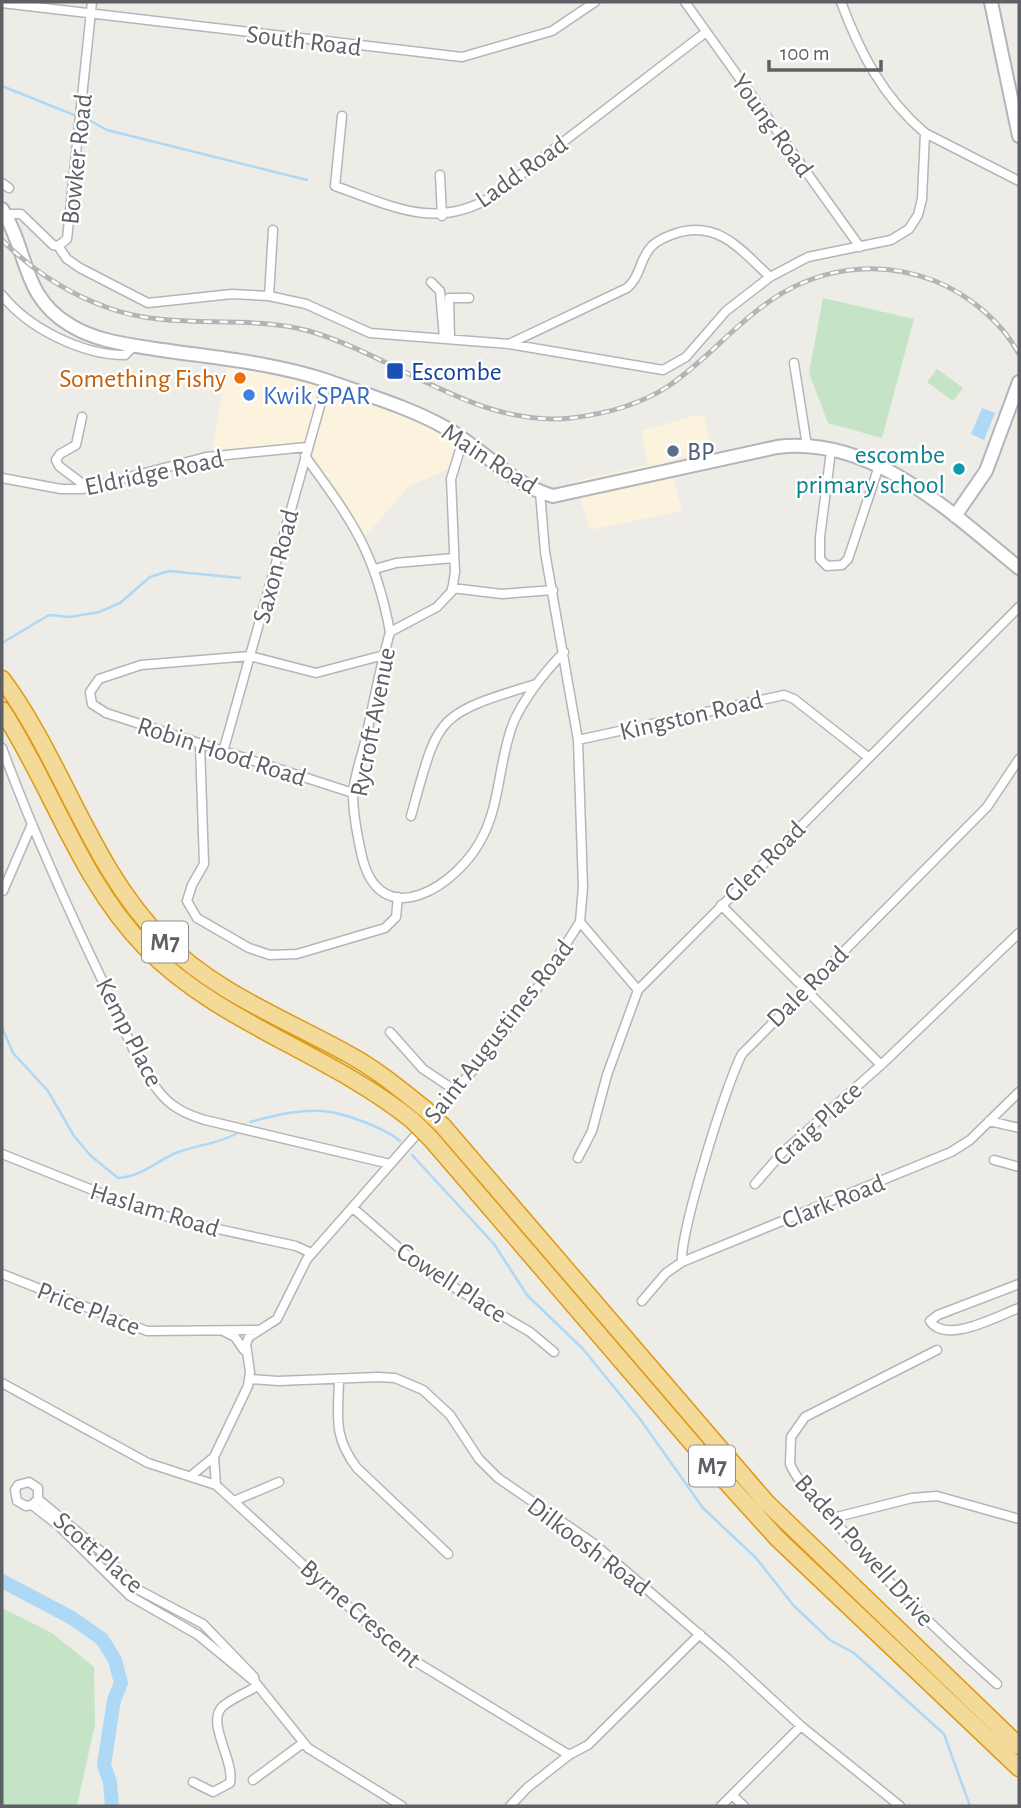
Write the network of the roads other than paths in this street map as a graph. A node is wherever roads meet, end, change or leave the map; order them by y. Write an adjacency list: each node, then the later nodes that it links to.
1 (92, 2): 7 (street, Bowker Road)
2 (595, 2): 7 (street, South Road)
3 (685, 2): 8 (street, Young Road)
4 (841, 2): 10 (street)
5 (990, 2): 11 (main road)
6 (2, 3): 7 (street, South Road)
7 (91, 13): 17 (street, Bowker Road)
8 (706, 32): 15 (street, Ladd Road); 18 (street, Young Road)
9 (342, 116): 15 (street, Ladd Road)
10 (925, 134): 13 (street); 18 (street)
11 (1019, 136)
12 (440, 175): 15 (street)
13 (1019, 181)
14 (3, 212): 17 (street, Bowker Road); 26 (main road, Main Road)
15 (442, 216)
16 (273, 230): 22 (street)
17 (58, 246): 22 (street)
18 (860, 247): 19 (street)
19 (770, 277): 25 (street); 25 (street)
20 (431, 282): 24 (street)
21 (2, 295): 26 (street)
22 (269, 296): 24 (street)
23 (469, 298): 24 (street)
24 (447, 338): 25 (street)
25 (509, 344)
26 (135, 345): 28 (main road, Main Road)
27 (794, 363): 32 (street)
28 (327, 381): 31 (main road, Main Road); 34 (street, Saxon Road)
29 (1019, 382): 39 (main road)
30 (82, 418): 37 (street)
31 (463, 440): 38 (main road, Main Road); 40 (street)
32 (807, 446): 33 (main road, Main Road); 38 (main road, Main Road)
33 (831, 451): 35 (main road, Main Road); 35 (street)
34 (306, 452): 37 (street, Eldridge Road); 42 (street); 49 (street, Saxon Road)
35 (880, 466): 39 (main road, Main Road)
36 (2, 478): 37 (street, Eldridge Road)
37 (88, 488)
38 (540, 492): 44 (street, Saint Augustines Road)
39 (955, 516): 41 (main road, Main Road)
40 (454, 558): 42 (street); 43 (street)
41 (1019, 568)
42 (375, 569): 46 (street)
43 (453, 588): 44 (street); 46 (street, Rycroft Avenue)
44 (553, 590): 47 (street, Saint Augustines Road)
45 (1019, 607): 58 (street, Glen Road)
46 (390, 632): 48 (street, Rycroft Avenue)
47 (564, 652): 51 (street); 53 (street, Saint Augustines Road)
48 (383, 655): 49 (street); 61 (street, Rycroft Avenue)
49 (250, 656): 54 (street, Robin Hood Road); 57 (street, Saxon Road)
50 (2, 679): 114 (highway, M7, bridge)
51 (536, 684): 62 (street); 67 (street)
52 (2, 710): 116 (highway, M7, bridge)
53 (578, 740): 58 (street, Kingston Road); 69 (street, Saint Augustines Road)
54 (200, 744): 55 (street, Robin Hood Road); 60 (street)
55 (212, 748): 57 (street, Robin Hood Road); 60 (street)
56 (2, 751): 63 (street, Kemp Place)
57 (223, 752): 61 (street, Robin Hood Road)
58 (868, 757): 68 (street, Glen Road)
59 (1019, 759): 71 (street, Dale Road)
60 (200, 767): 67 (street)
61 (353, 793): 67 (street, Rycroft Avenue)
62 (411, 817)
63 (33, 824): 64 (street, Kemp Place); 65 (street)
64 (39, 841): 65 (street); 82 (street, Kemp Place)
65 (23, 845): 66 (street)
66 (3, 891)
67 (398, 897)
68 (720, 905): 71 (street); 72 (street, Glen Road)
69 (580, 922): 72 (street); 75 (street, Saint Augustines Road)
70 (1019, 933): 74 (street, Craig Place)
71 (804, 989): 74 (street); 87 (street, Dale Road)
72 (638, 990): 80 (street, Glen Road)
73 (390, 1032): 75 (street)
74 (881, 1065): 84 (street, Craig Place)
75 (456, 1091): 82 (street, Saint Augustines Road)
76 (1019, 1092): 77 (street, Clark Road)
77 (989, 1121): 78 (street); 87 (street, Clark Road)
78 (1019, 1128)
79 (2, 1154): 86 (street, Haslam Road)
80 (578, 1158)
81 (994, 1160): 83 (street)
82 (390, 1164): 85 (street, Saint Augustines Road)
83 (1019, 1167)
84 (755, 1184)
85 (354, 1208): 86 (street, Saint Augustines Road); 96 (street, Cowell Place)
86 (311, 1253): 93 (street, Saint Augustines Road)
87 (682, 1262): 90 (street, Clark Road)
88 (2, 1274): 92 (street, Price Place)
89 (1019, 1284): 91 (street)
90 (642, 1301)
91 (1019, 1308)
92 (220, 1329): 93 (street, Price Place); 95 (street)
93 (258, 1330): 95 (street, Saint Augustines Road)
94 (937, 1350): 106 (street, Baden Powell Drive)
95 (246, 1352): 97 (street)
96 (554, 1352)
97 (249, 1379): 98 (street, Dilkoosh Road); 100 (street)
98 (339, 1380): 108 (street); 109 (street, Dilkoosh Road)
99 (2, 1383): 101 (street, Byrne Crescent)
100 (214, 1457): 101 (street); 103 (street)
101 (192, 1475): 103 (street, Byrne Crescent)
102 (279, 1482): 104 (street)
103 (216, 1485): 104 (street, Byrne Crescent)
104 (234, 1501): 115 (street, Byrne Crescent)
105 (35, 1502): 110 (street, Scott Place)
106 (833, 1518): 107 (street); 111 (street, Baden Powell Drive)
107 (1019, 1519)
108 (448, 1554)
109 (700, 1634): 112 (street, Dilkoosh Road); 115 (street)
110 (256, 1684): 113 (street, Scott Place); 118 (street)
111 (998, 1684)
112 (801, 1726): 119 (street); 124 (street, Dilkoosh Road)
113 (303, 1743): 117 (street); 120 (street, Scott Place)
114 (1019, 1746)
115 (569, 1755): 121 (street)
116 (1019, 1769)
117 (253, 1780)
118 (193, 1782)
119 (732, 1795): 122 (street); 123 (street)
120 (402, 1806)
121 (510, 1806)
122 (721, 1806)
123 (744, 1806)
124 (900, 1806)

